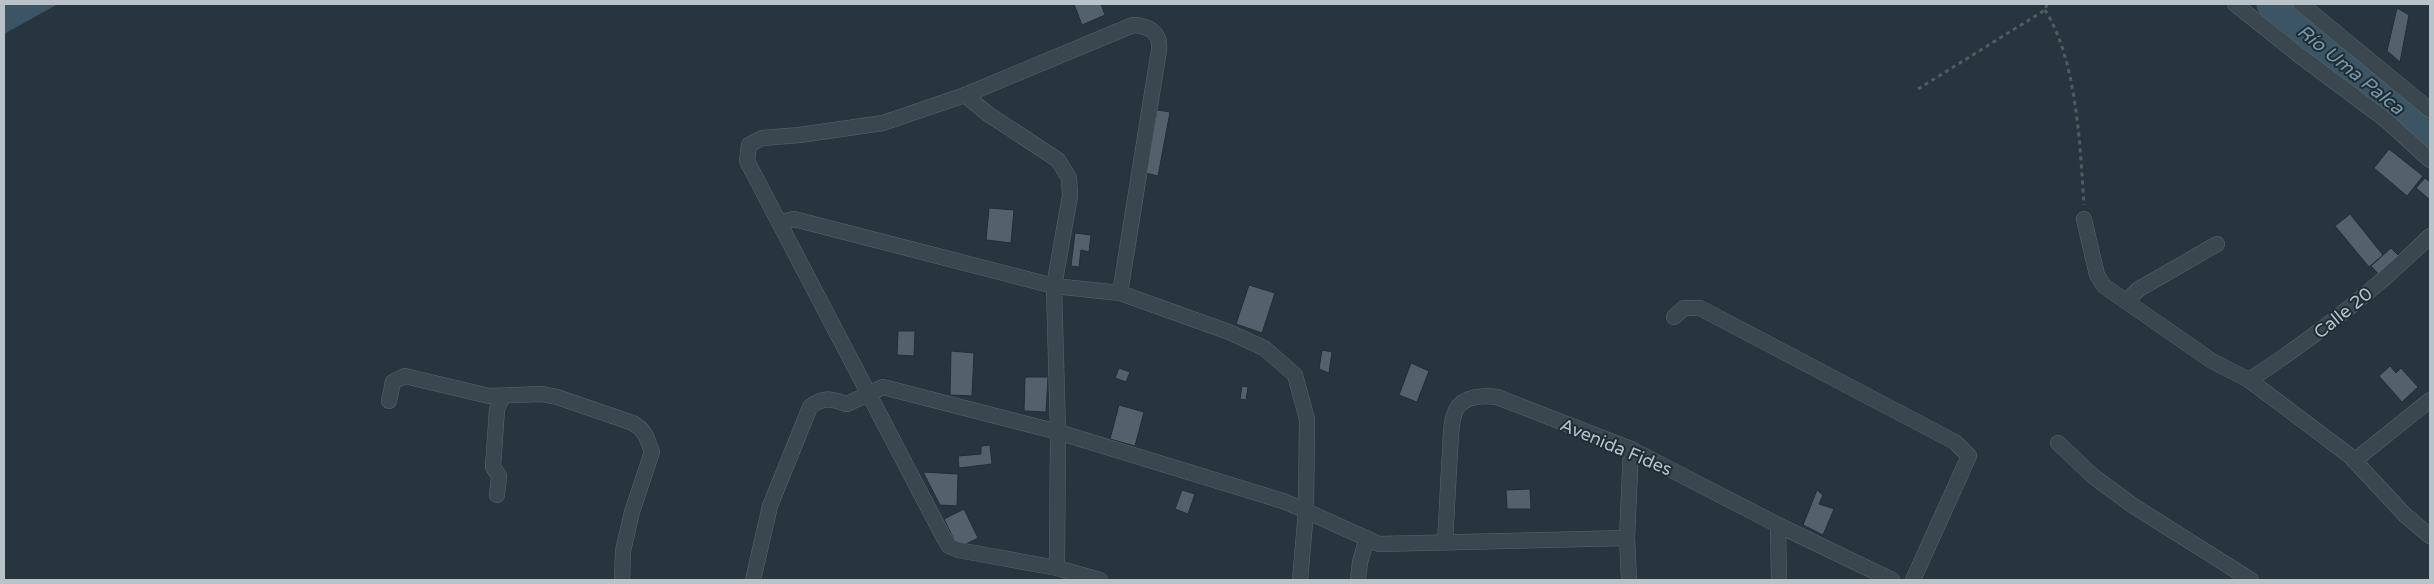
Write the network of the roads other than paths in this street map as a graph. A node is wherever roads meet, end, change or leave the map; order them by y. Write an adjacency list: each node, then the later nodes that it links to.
1 (2235, 4): 5 (street)
2 (2301, 4): 4 (street)
3 (965, 95): 7 (street); 10 (street); 11 (street)
4 (2430, 110)
5 (2430, 160)
6 (2084, 219): 12 (street)
7 (778, 223): 10 (street); 15 (street)
8 (2430, 236): 14 (street, Calle 20)
9 (2217, 244): 12 (street)
10 (1054, 286): 11 (street); 19 (street)
11 (1120, 293): 24 (street)
12 (2126, 301): 14 (street)
13 (1674, 317): 39 (street)
14 (2249, 380): 22 (street)
15 (869, 392): 19 (street); 30 (street); 32 (street)
16 (503, 396): 18 (street); 23 (street); 31 (street)
17 (2430, 400): 22 (street)
18 (389, 401)
19 (1058, 432): 24 (street); 30 (street)
20 (2058, 443): 40 (street)
21 (1631, 449): 25 (street, Avenida Fides); 28 (street); 29 (street, Avenida Fides)
22 (2354, 461): 26 (street)
23 (497, 495)
24 (1306, 511): 27 (street); 34 (street)
25 (1778, 525): 37 (street); 38 (street, Avenida Fides)
26 (2430, 536)
27 (1367, 538): 29 (street); 35 (street)
28 (1627, 538): 29 (street); 36 (street)
29 (1445, 541)
30 (1057, 568): 33 (street)
31 (622, 580)
32 (753, 580)
33 (1100, 580)
34 (1300, 580)
35 (1358, 580)
36 (1629, 580)
37 (1779, 580)
38 (1892, 580)
39 (1913, 580)
40 (2251, 580)

